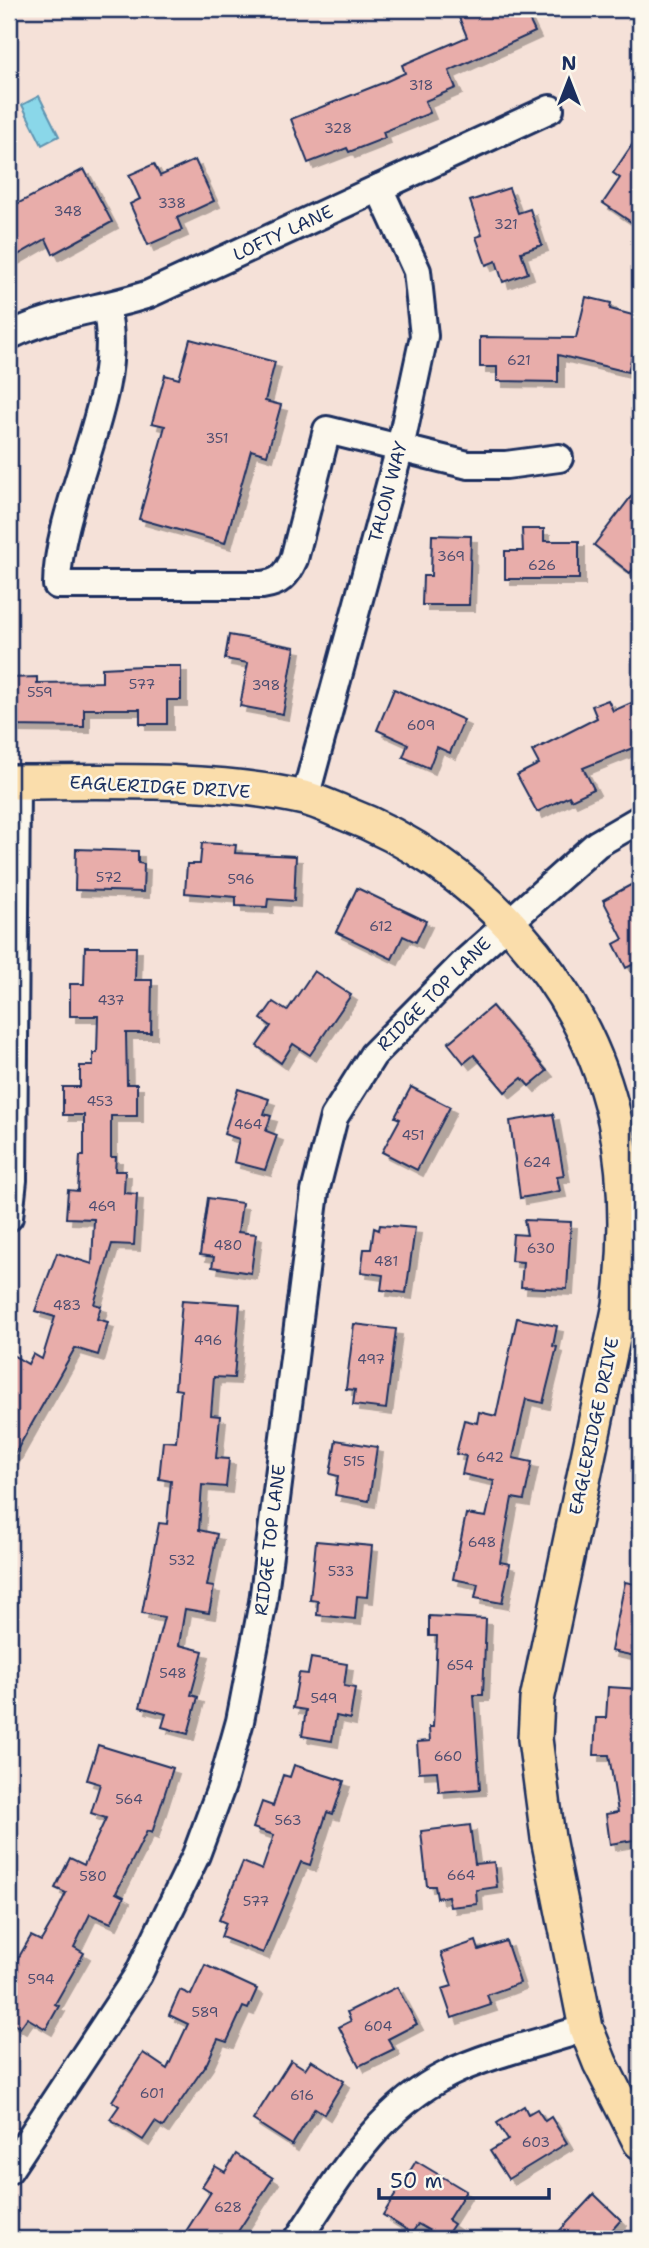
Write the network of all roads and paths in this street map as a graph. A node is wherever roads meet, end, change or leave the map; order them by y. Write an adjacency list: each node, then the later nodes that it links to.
1 (550, 109): 2 (street, LOFTY LANE)
2 (379, 188): 3 (street, LOFTY LANE); 5 (street, TALON WAY)
3 (106, 308): 4 (street, LOFTY LANE); 5 (street)
4 (9, 336)
5 (400, 448): 6 (street); 8 (street, TALON WAY)
6 (559, 458)
7 (12, 782): 8 (main road, EAGLERIDGE DRIVE); 11 (street)
8 (305, 798): 10 (main road, EAGLERIDGE DRIVE)
9 (640, 819): 10 (street, RIDGE TOP LANE)
10 (508, 921): 12 (main road, EAGLERIDGE DRIVE); 15 (street, RIDGE TOP LANE)
11 (9, 1217)
12 (633, 1222): 13 (main road, EAGLERIDGE DRIVE)
13 (586, 2028): 14 (main road, EAGLERIDGE DRIVE); 16 (street)
14 (640, 2142)
15 (9, 2170)
16 (298, 2239)

